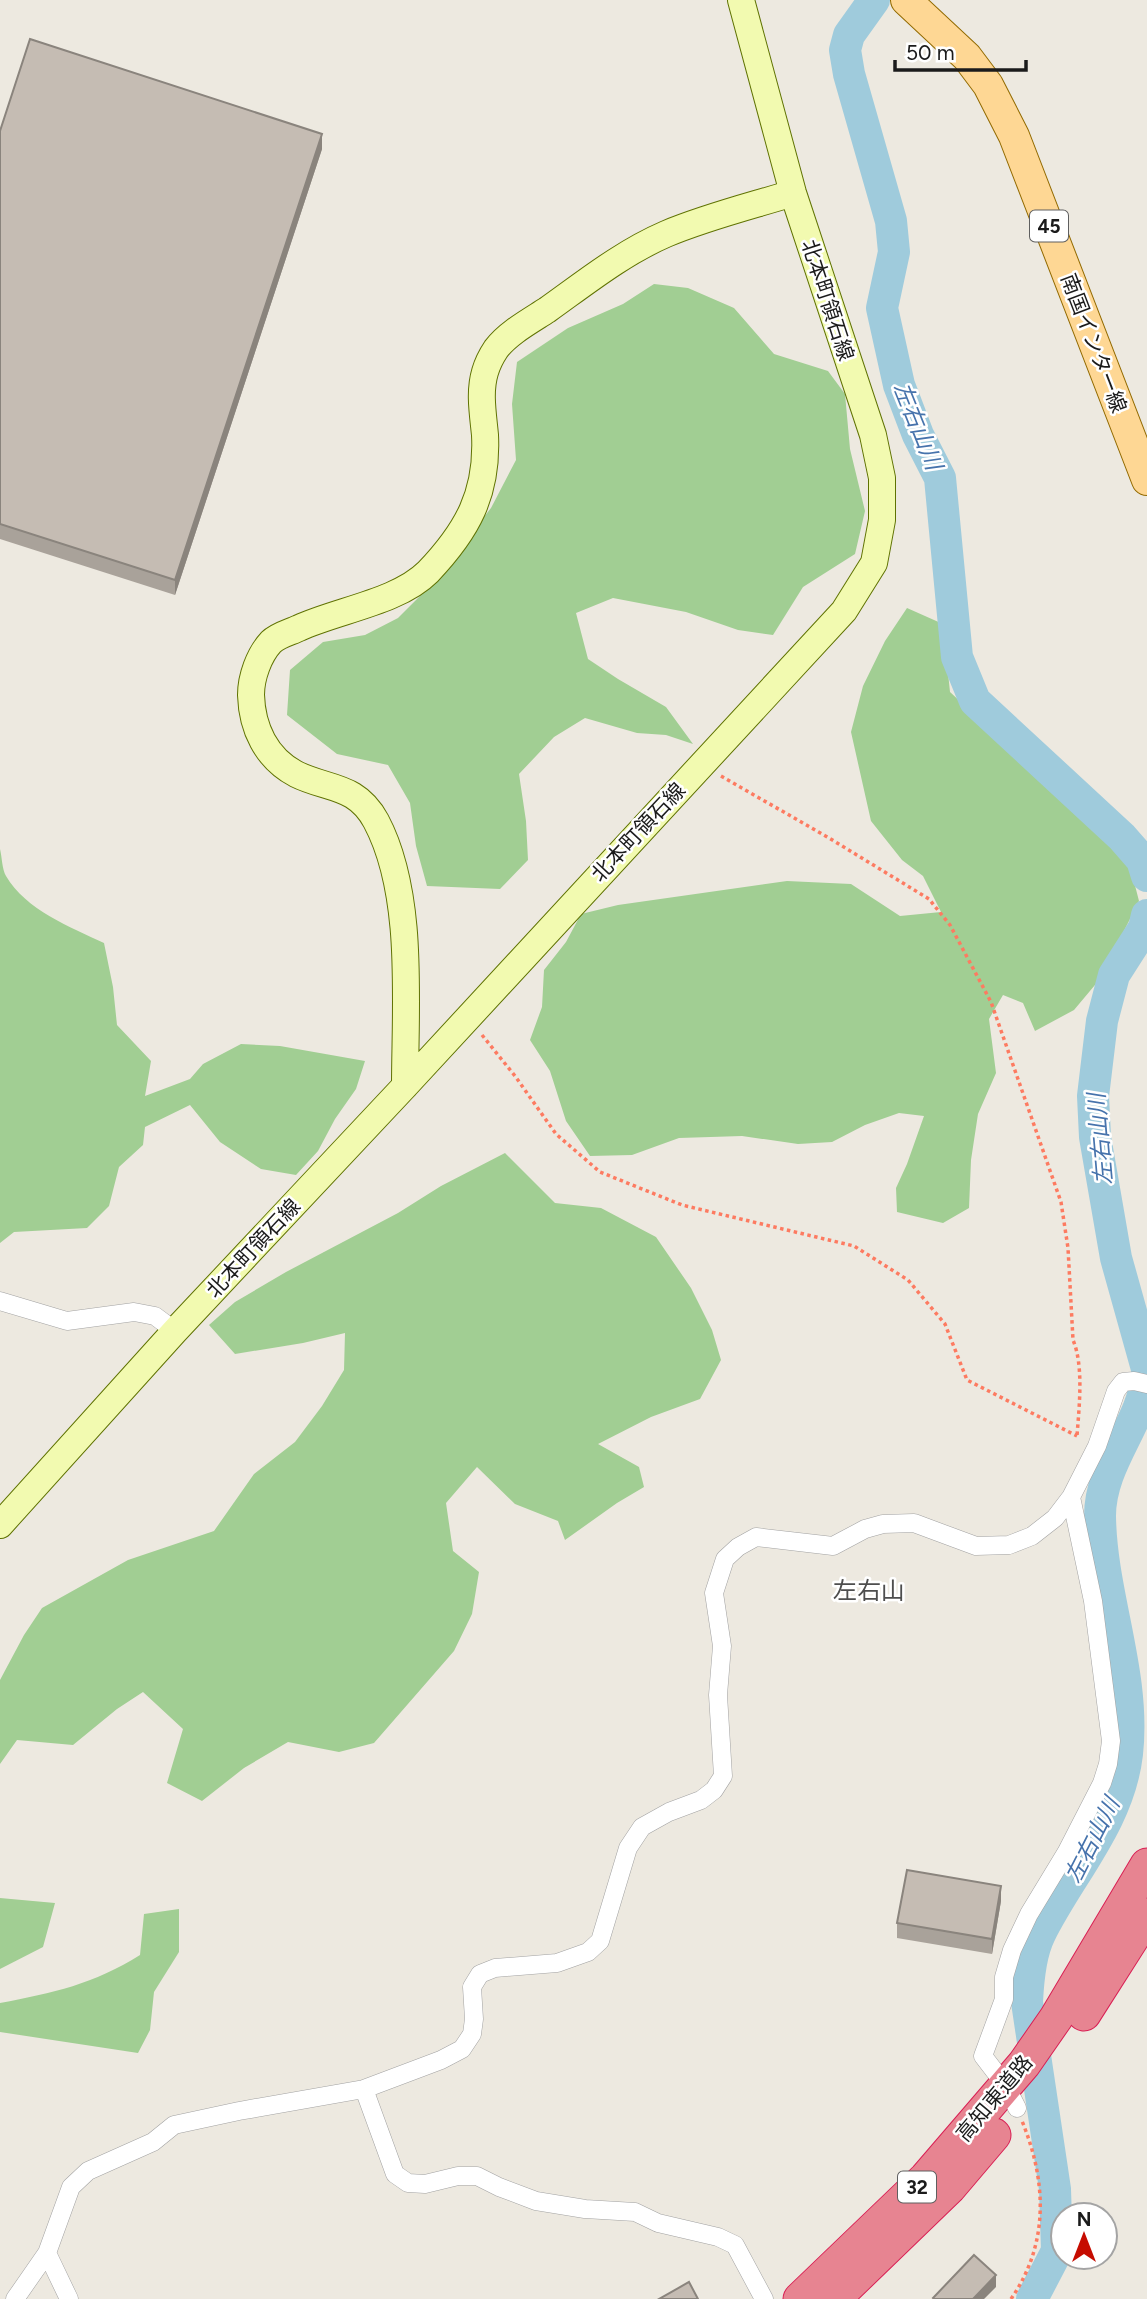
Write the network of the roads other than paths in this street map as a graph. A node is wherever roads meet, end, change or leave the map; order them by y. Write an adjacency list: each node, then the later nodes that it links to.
1 (741, 0): 3 (main road, 北本町領石線)
2 (906, 0): 4 (main road, 南国インター線 / 45)
3 (793, 193): 5 (main road, 北本町領石線); 5 (main road)
4 (1147, 480)
5 (405, 1086): 7 (main road, 北本町領石線)
6 (0, 1301): 7 (street)
7 (175, 1331): 10 (main road, 北本町領石線)
8 (1140, 1382): 9 (street)
9 (1071, 1497): 13 (street); 14 (street)
10 (0, 1525)
11 (1147, 1865): 14 (highway, 高知東道路 / 32)
12 (1147, 1915): 14 (highway, 高知東道路 / 32)
13 (364, 2089): 15 (street); 18 (street)
14 (1018, 2089): 19 (highway, 高知東道路 / 32); 20 (highway, 高知東道路 / 32)
15 (47, 2253): 16 (street); 17 (street)
16 (15, 2299)
17 (69, 2299)
18 (764, 2299)
19 (800, 2299)
20 (834, 2299)

